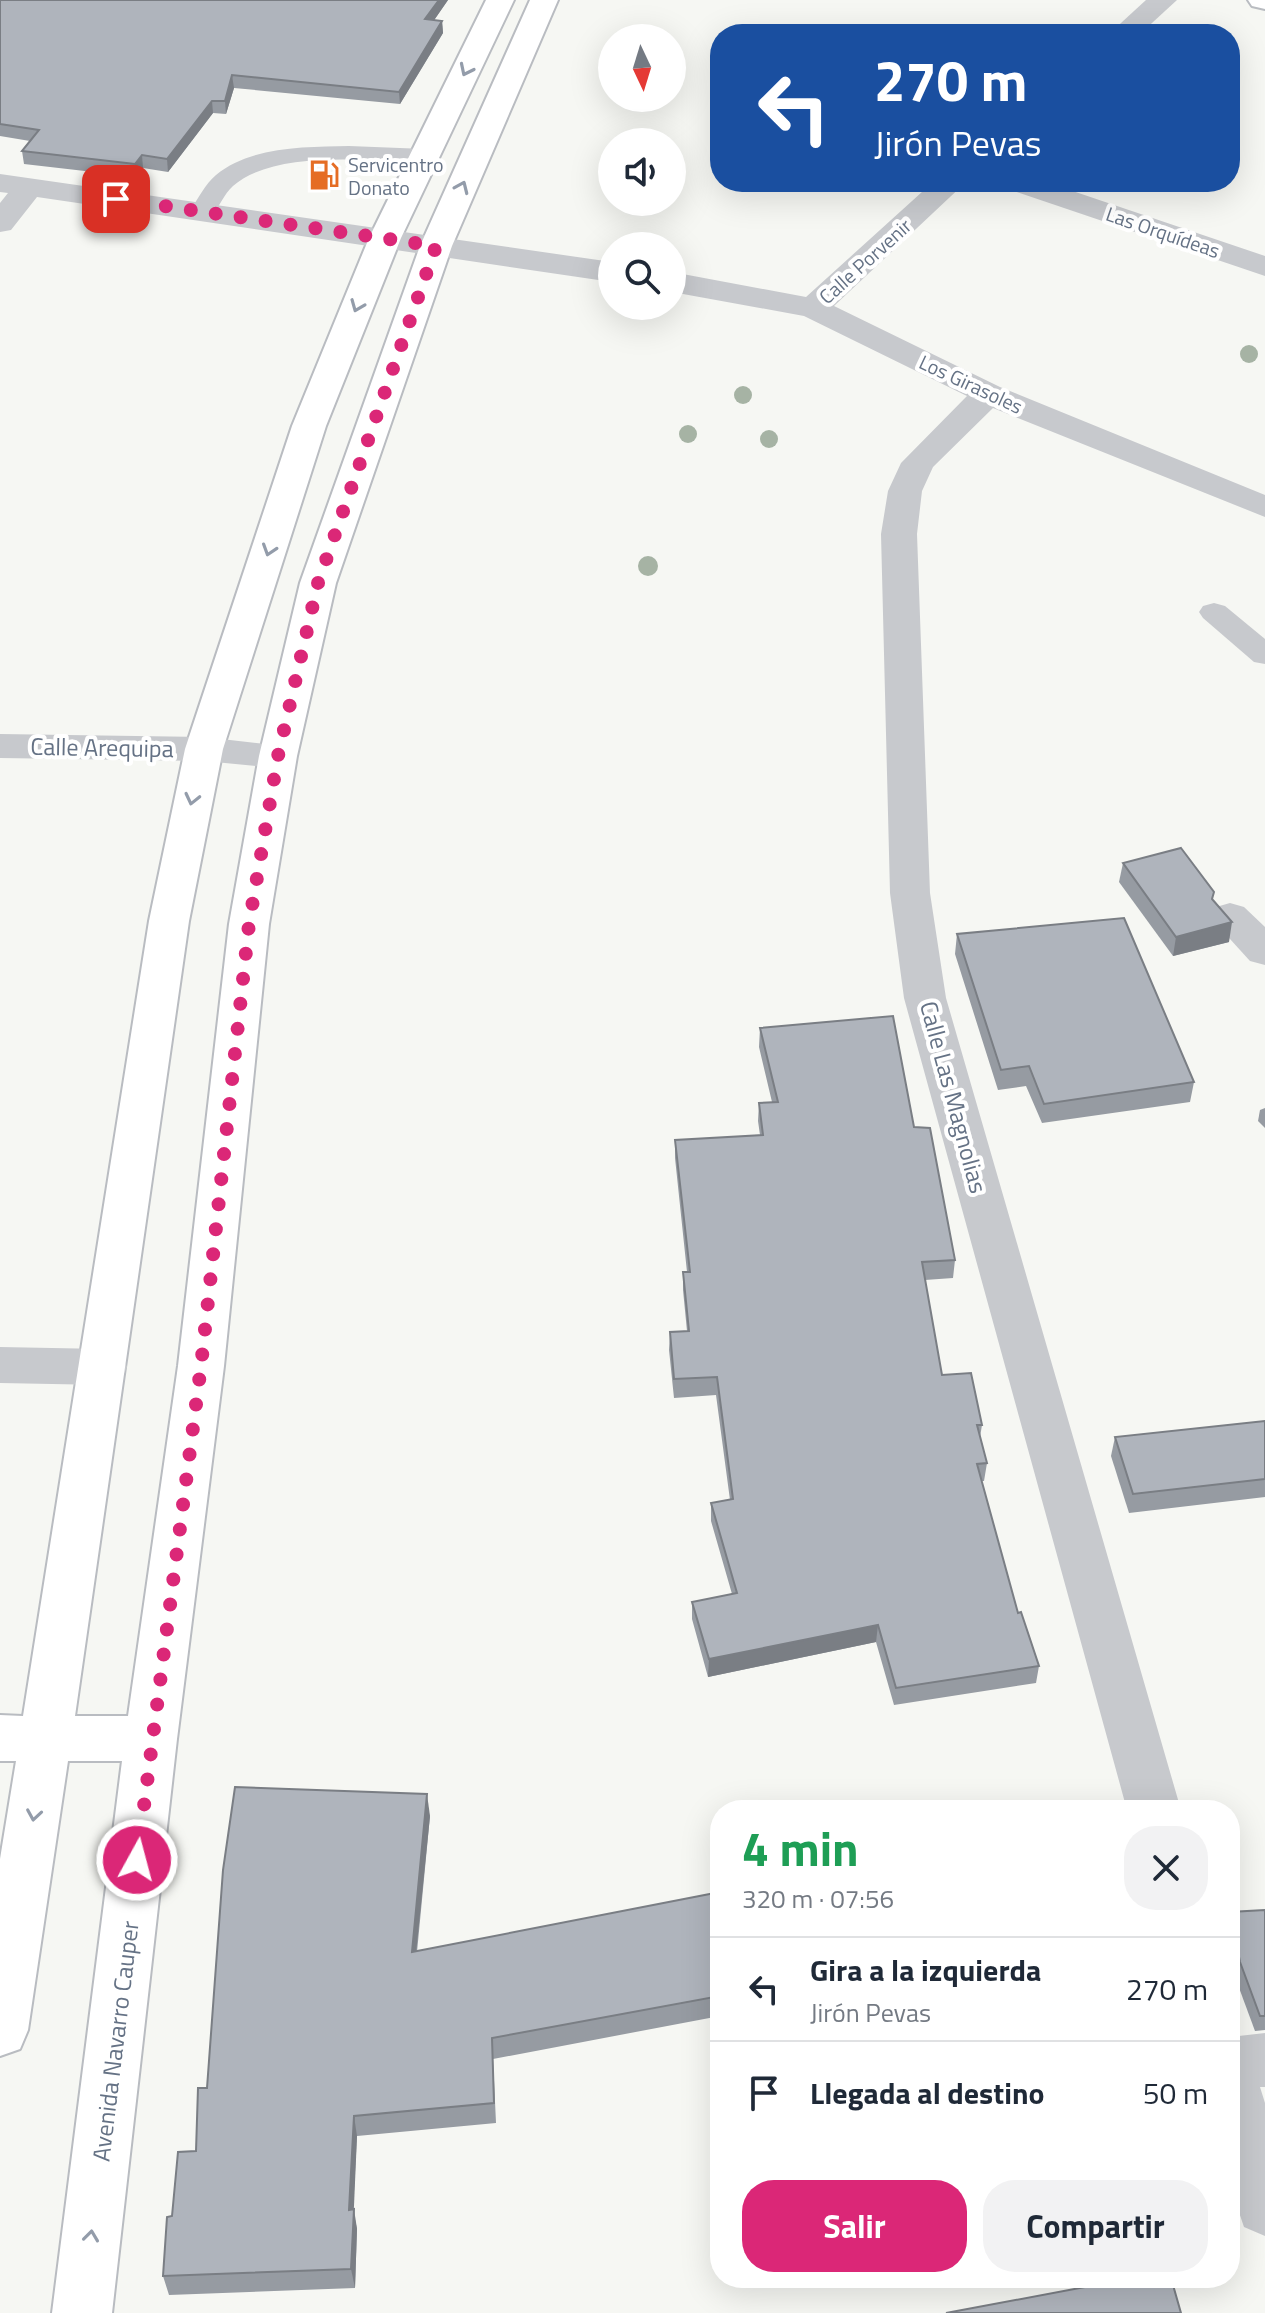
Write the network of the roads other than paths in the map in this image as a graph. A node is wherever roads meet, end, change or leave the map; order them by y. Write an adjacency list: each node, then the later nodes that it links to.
1 (500, 0): 5 (street, one-way to 5)
2 (544, 0): 12 (street, Avenida Navarro Cauper, one-way to 2)
3 (1163, 0): 4 (street)
4 (1135, 24)
5 (425, 156): 9 (lane); 11 (street)
6 (14, 185): 9 (street); 10 (street)
7 (940, 192): 16 (street, Calle Porvenir)
8 (1045, 192): 13 (street, Las Orquídeas)
9 (203, 211): 11 (street)
10 (0, 223)
11 (385, 238): 12 (street); 22 (street, one-way to 22)
12 (436, 246): 14 (street); 23 (street, Avenida Navarro Cauper)
13 (1265, 267)
14 (598, 270)
15 (686, 285): 16 (street, Los Girasoles)
16 (813, 308): 17 (street, Los Girasoles)
17 (988, 394): 18 (street, Los Girasoles); 30 (street, Calle Las Magnolias)
18 (1265, 507)
19 (1214, 612): 20 (lane)
20 (1265, 655)
21 (0, 746): 22 (street, Calle Arequipa)
22 (204, 749): 23 (street, Calle Arequipa); 27 (street, one-way to 27)
23 (278, 756): 29 (street, Avenida Navarro Cauper)
24 (1230, 917): 25 (street)
25 (1265, 951)
26 (0, 1365): 27 (street)
27 (104, 1367): 28 (street)
28 (23, 1738): 29 (street); 31 (street, one-way to 31)
29 (151, 1739): 36 (street, Avenida Navarro Cauper, one-way to 29)
30 (1151, 1800)
31 (0, 2030)
32 (1265, 2060): 33 (street)
33 (1240, 2063)
34 (1240, 2116): 35 (street)
35 (1265, 2207)
36 (82, 2313)

